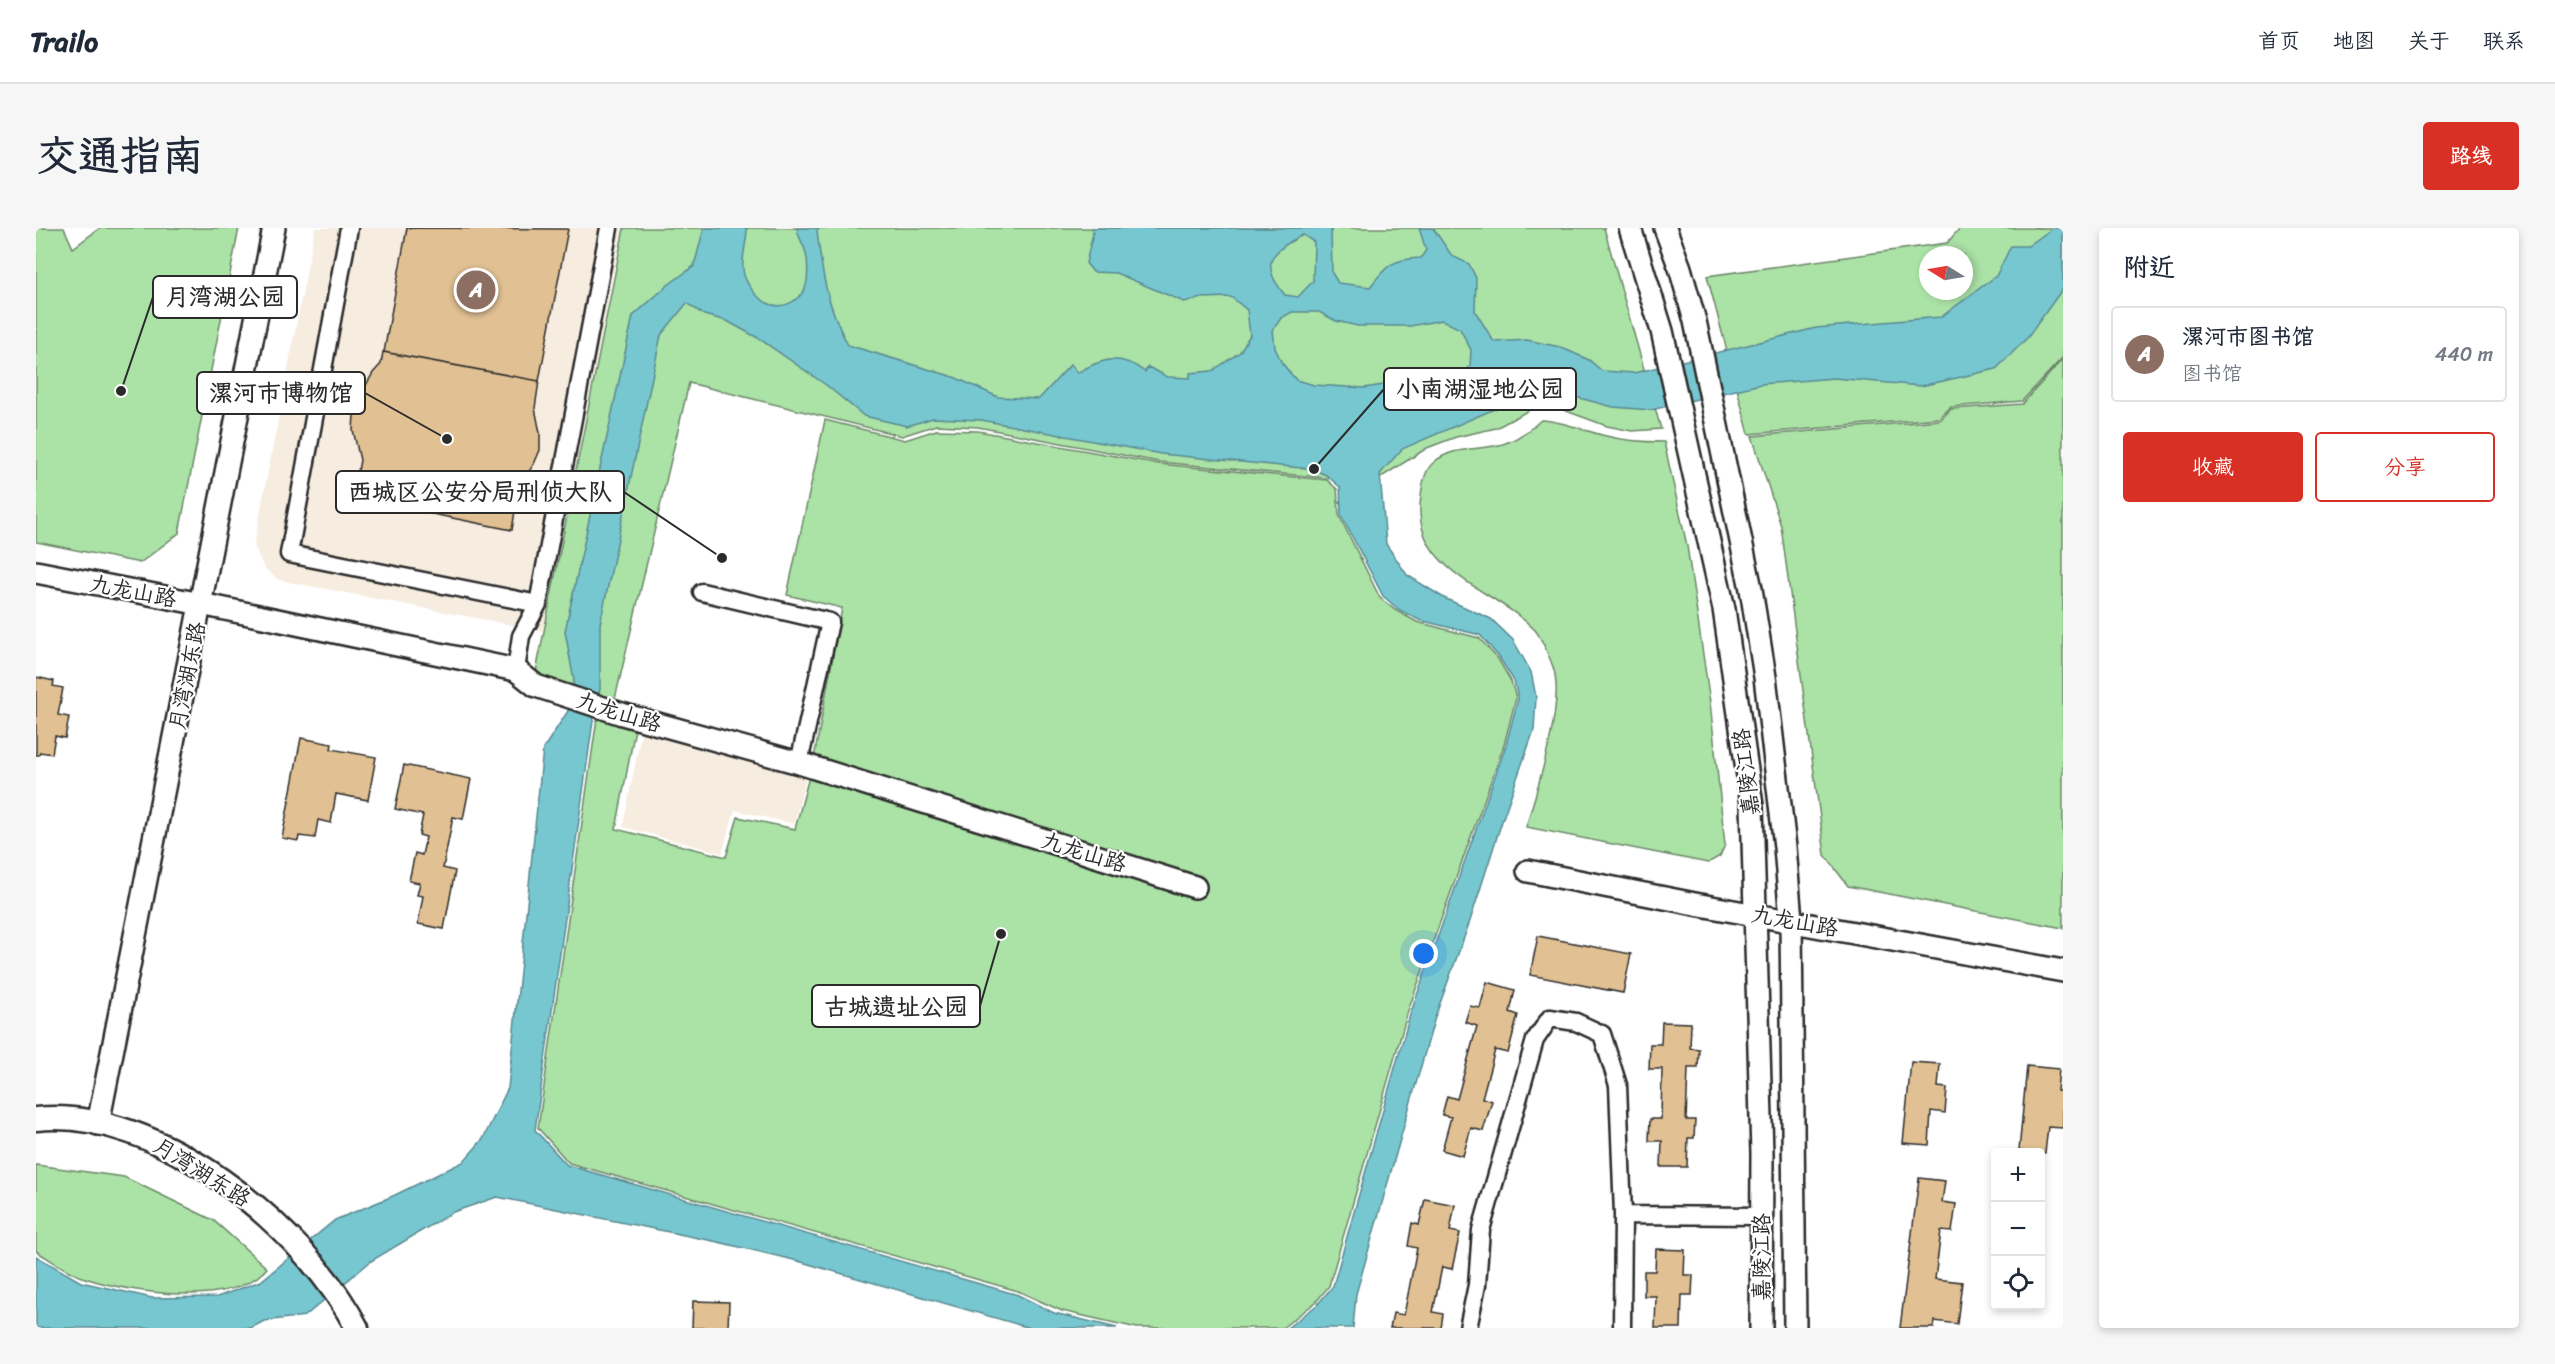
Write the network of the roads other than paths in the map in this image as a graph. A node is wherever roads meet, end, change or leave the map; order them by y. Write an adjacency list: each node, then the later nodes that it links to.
1 (274, 228): 8 (street, 月湾湖东路)
2 (350, 228): 9 (street)
3 (609, 228): 9 (street)
4 (1630, 228): 14 (street, 嘉陵江路)
5 (1665, 228): 15 (street, 嘉陵江路)
6 (36, 572): 8 (street, 九龙山路)
7 (702, 592): 11 (street)
8 (201, 604): 10 (street, 九龙山路); 18 (street, 月湾湖东路)
9 (538, 604): 10 (street)
10 (516, 670): 11 (street, 九龙山路)
11 (800, 763): 13 (street, 九龙山路)
12 (1528, 871): 14 (street, 九龙山路)
13 (1195, 887)
14 (1756, 914): 15 (street, 九龙山路); 20 (street, 嘉陵江路)
15 (1791, 920): 16 (street, 九龙山路); 25 (street, 嘉陵江路)
16 (2063, 971)
17 (36, 1119): 18 (main road, 月湾湖东路)
18 (98, 1124): 21 (main road, 月湾湖东路)
19 (1623, 1215): 20 (street); 22 (street); 23 (street)
20 (1761, 1216): 24 (street, 嘉陵江路)
21 (357, 1328)
22 (1468, 1328)
23 (1622, 1328)
24 (1761, 1328)
25 (1795, 1328)

